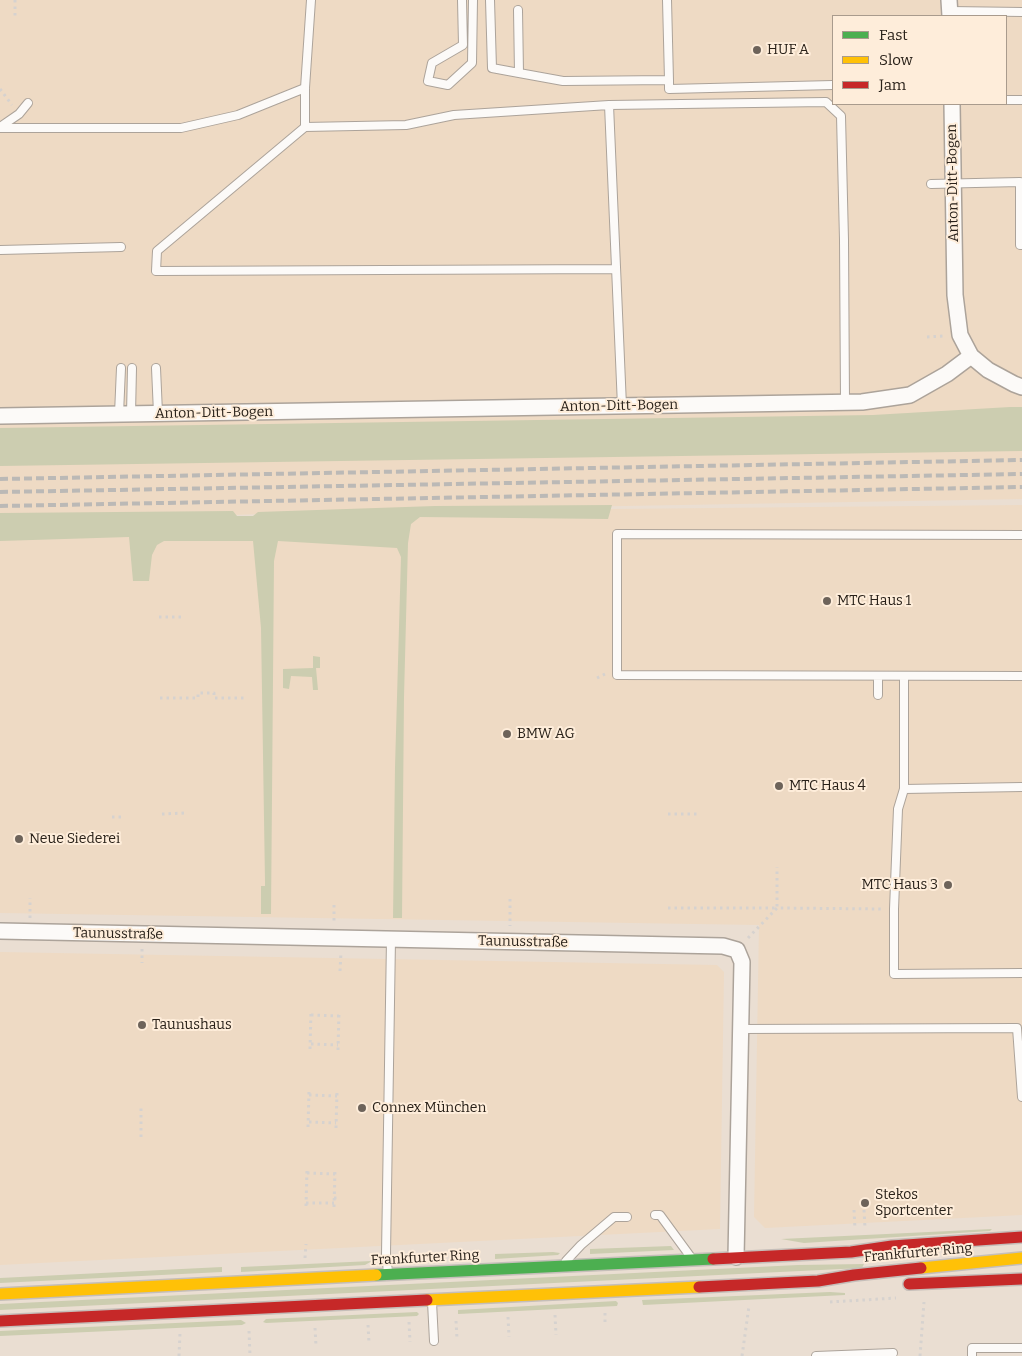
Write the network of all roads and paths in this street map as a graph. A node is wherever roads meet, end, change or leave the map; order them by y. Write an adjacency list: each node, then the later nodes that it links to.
1 (15, 0): 10 (path)
2 (311, 0): 14 (lane)
3 (462, 0): 4 (lane)
4 (473, 0)
5 (490, 0): 11 (lane)
6 (667, 0): 12 (lane)
7 (950, 9): 9 (lane)
8 (518, 10): 11 (lane)
9 (1022, 12)
10 (15, 16)
11 (519, 74): 12 (lane)
12 (669, 80): 13 (lane)
13 (832, 85)
14 (305, 88): 22 (lane); 23 (lane)
15 (0, 89): 21 (path)
16 (1007, 100): 17 (lane)
17 (1022, 100)
18 (28, 103): 21 (lane)
19 (609, 105): 22 (lane); 29 (lane); 35 (lane)
20 (952, 105): 24 (street, Anton-Ditt-Bogen)
21 (18, 114): 23 (lane)
22 (305, 126): 29 (lane)
23 (0, 128)
24 (953, 183): 25 (lane); 26 (lane); 30 (street, Anton-Ditt-Bogen)
25 (931, 184)
26 (1022, 245)
27 (120, 247): 28 (lane)
28 (0, 250)
29 (616, 269): 36 (lane)
30 (971, 356): 34 (street); 35 (street, Anton-Ditt-Bogen)
31 (120, 368): 37 (lane)
32 (132, 368): 37 (lane)
33 (156, 368): 38 (lane)
34 (1022, 387)
35 (845, 402): 36 (street, Anton-Ditt-Bogen)
36 (622, 406): 38 (street, Anton-Ditt-Bogen)
37 (125, 414): 38 (street, Anton-Ditt-Bogen); 39 (street, Anton-Ditt-Bogen)
38 (158, 414)
39 (0, 416)
40 (1022, 535): 43 (lane)
41 (159, 618): 42 (path)
42 (184, 618)
43 (878, 676): 44 (lane); 46 (lane)
44 (904, 676): 45 (lane); 50 (lane)
45 (1022, 676)
46 (878, 695)
47 (160, 698): 48 (path)
48 (247, 698)
49 (1022, 787): 50 (lane)
50 (904, 789): 61 (lane)
51 (185, 813): 52 (path)
52 (162, 814)
53 (668, 814): 54 (path)
54 (698, 814)
55 (112, 817): 56 (path)
56 (120, 817)
57 (777, 866): 60 (path)
58 (510, 898): 64 (path)
59 (668, 908): 60 (path)
60 (776, 908): 61 (path); 65 (path)
61 (894, 910): 66 (lane)
62 (0, 932): 63 (street, Taunusstraße)
63 (391, 939): 64 (street, Taunusstraße); 96 (lane)
64 (511, 942): 65 (street, Taunusstraße)
65 (737, 950): 71 (street)
66 (1022, 973)
67 (311, 1010): 68 (path)
68 (311, 1015): 70 (path); 70 (path)
69 (306, 1020): 70 (path)
70 (311, 1020)
71 (740, 1028): 72 (lane); 91 (street)
72 (1022, 1097)
73 (141, 1105): 78 (path)
74 (309, 1122): 75 (path); 75 (path); 76 (path)
75 (336, 1123): 77 (path)
76 (308, 1127)
77 (336, 1128)
78 (141, 1138)
79 (334, 1198): 79 (path); 80 (path)
80 (340, 1198)
81 (854, 1210): 86 (path)
82 (864, 1210): 85 (path)
83 (655, 1215): 94 (lane)
84 (627, 1217): 95 (lane)
85 (865, 1228)
86 (855, 1229)
87 (1022, 1237): 89 (main road, Frankfurter Ring)
88 (306, 1244): 92 (path)
89 (851, 1252): 90 (main road, Frankfurter Ring); 91 (main road, Frankfurter Ring)
90 (1022, 1253)
91 (736, 1257): 94 (main road, Frankfurter Ring)
92 (305, 1258)
93 (1022, 1258): 98 (main road, Frankfurter Ring)
94 (693, 1260): 95 (main road, Frankfurter Ring)
95 (560, 1267): 96 (main road, Frankfurter Ring)
96 (388, 1275): 101 (main road, Frankfurter Ring)
97 (1022, 1279): 99 (main road)
98 (818, 1281): 100 (main road, Frankfurter Ring); 103 (main road, Frankfurter Ring)
99 (899, 1284)
100 (871, 1285)
101 (0, 1294)
102 (925, 1297): 129 (path)
103 (432, 1300): 109 (main road, Frankfurter Ring); 119 (lane)
104 (749, 1306): 127 (path)
105 (605, 1313): 112 (path)
106 (555, 1315): 116 (path)
107 (508, 1317): 117 (path)
108 (456, 1320): 118 (path)
109 (0, 1321)
110 (409, 1322): 120 (path)
111 (368, 1325): 121 (path)
112 (606, 1326)
113 (315, 1328): 122 (path)
114 (249, 1331): 126 (path)
115 (180, 1333): 125 (path)
116 (556, 1335)
117 (509, 1337)
118 (457, 1340)
119 (434, 1341)
120 (410, 1342)
121 (369, 1343)
122 (316, 1346)
123 (1022, 1348): 130 (lane)
124 (893, 1353): 128 (lane)
125 (179, 1356)
126 (250, 1356)
127 (742, 1356)
128 (816, 1356)
129 (920, 1356)
130 (972, 1356)

